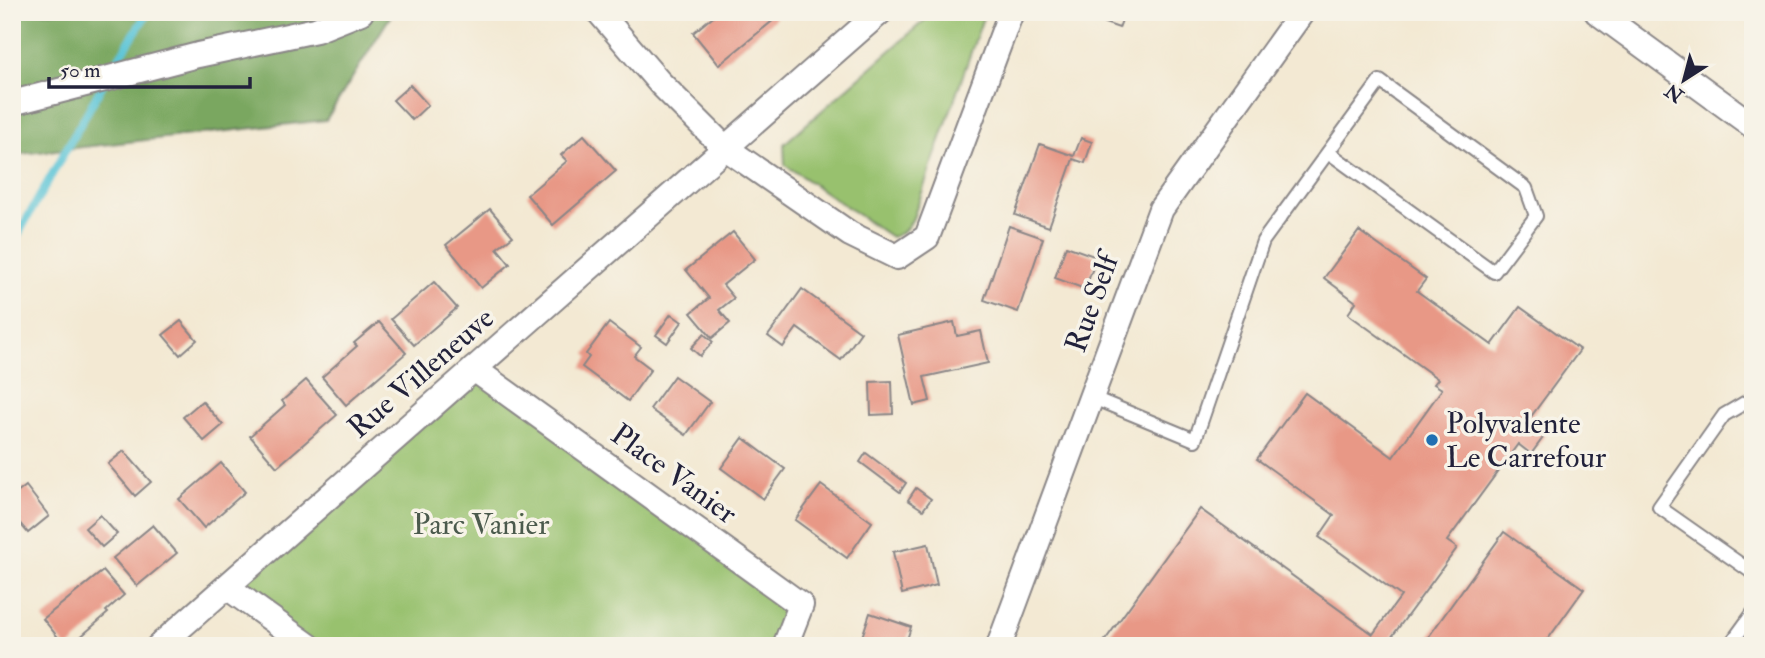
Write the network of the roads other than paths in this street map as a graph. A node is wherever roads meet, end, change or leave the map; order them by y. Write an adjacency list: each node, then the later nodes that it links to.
1 (361, 12): 7 (street)
2 (599, 12): 9 (street)
3 (880, 12): 9 (street, Rue Villeneuve)
4 (1011, 12): 9 (street)
5 (1302, 12): 12 (street, Rue Self)
6 (1597, 12): 8 (street)
7 (12, 103)
8 (1753, 126)
9 (724, 147): 11 (street, Rue Villeneuve)
10 (1328, 152): 10 (lane); 12 (lane)
11 (474, 369): 15 (street, Rue Villeneuve); 19 (street, Place Vanier)
12 (1091, 397): 20 (street, Rue Self)
13 (1753, 398): 14 (lane)
14 (1753, 573)
15 (227, 587): 17 (street, Rue Villeneuve); 18 (street)
16 (1753, 612): 21 (lane)
17 (159, 646)
18 (309, 646)
19 (785, 646)
20 (999, 646)
21 (1729, 646)

